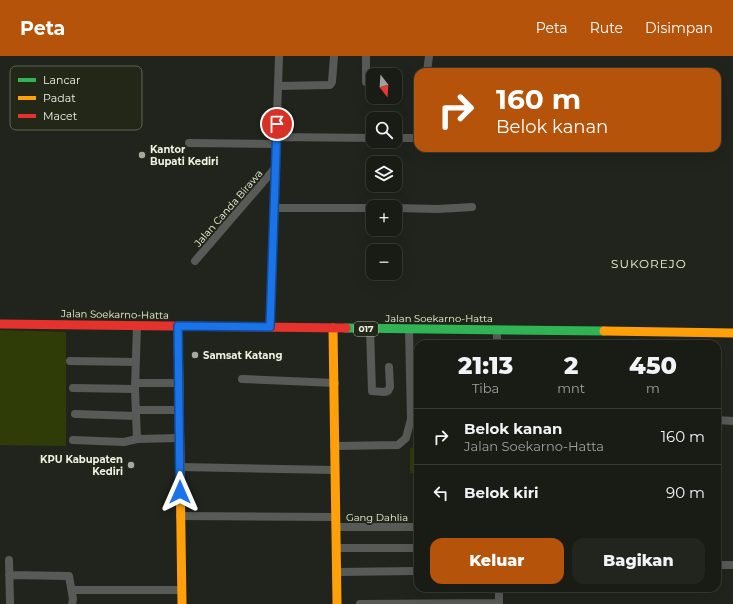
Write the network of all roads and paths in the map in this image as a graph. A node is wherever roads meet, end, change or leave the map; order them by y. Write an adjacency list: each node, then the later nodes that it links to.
1 (279, 56): 7 (street)
2 (334, 56): 7 (street)
3 (366, 56): 5 (street)
4 (429, 56): 6 (street)
5 (366, 68)
6 (428, 68)
7 (278, 86): 11 (street)
8 (366, 138): 11 (street)
9 (402, 138): 10 (street)
10 (414, 138)
11 (277, 141): 12 (street); 13 (street)
12 (189, 143)
13 (276, 167): 15 (street); 18 (street, Jalan Canda Birawa)
14 (472, 207): 17 (street)
15 (275, 208): 16 (street); 22 (street)
16 (366, 208)
17 (402, 208)
18 (195, 261)
19 (0, 324): 20 (main road, Jalan Soekarno-Hatta / 017)
20 (137, 326): 21 (main road, Jalan Soekarno-Hatta / 017); 30 (street)
21 (178, 326): 22 (main road, Jalan Soekarno-Hatta / 017); 33 (main road)
22 (270, 327): 23 (main road, Jalan Soekarno-Hatta / 017)
23 (333, 328): 24 (main road, Jalan Soekarno-Hatta / 017); 34 (main road)
24 (370, 329): 25 (main road, Jalan Soekarno-Hatta / 017); 31 (street)
25 (409, 330): 26 (main road, Jalan Soekarno-Hatta / 017); 45 (street)
26 (497, 330): 27 (main road, Jalan Soekarno-Hatta / 017); 28 (street)
27 (733, 333)
28 (497, 340)
29 (70, 361): 30 (street)
30 (136, 362): 35 (street)
31 (389, 367)
32 (242, 379): 34 (street)
33 (179, 383): 35 (street); 37 (main road)
34 (335, 383): 45 (main road)
35 (135, 386): 36 (street); 38 (street)
36 (73, 388)
37 (179, 410): 38 (street); 42 (main road)
38 (136, 413): 39 (street); 43 (street)
39 (75, 414)
40 (721, 420): 41 (street)
41 (733, 421)
42 (179, 438): 43 (street); 46 (main road)
43 (137, 439): 44 (street)
44 (73, 440)
45 (334, 446): 47 (main road)
46 (180, 468): 47 (street); 48 (main road)
47 (335, 470): 49 (main road)
48 (180, 516): 49 (street); 61 (main road)
49 (335, 517): 50 (main road)
50 (336, 527): 51 (street, Gang Dahlia); 52 (main road)
51 (414, 527)
52 (336, 548): 53 (street); 58 (main road)
53 (414, 548)
54 (9, 560): 59 (street)
55 (721, 565): 56 (street)
56 (733, 565)
57 (414, 571): 58 (street)
58 (336, 572): 67 (main road)
59 (10, 575): 60 (street); 64 (street)
60 (72, 590): 61 (street); 65 (street)
61 (181, 590): 66 (main road)
62 (499, 592): 63 (street)
63 (499, 603): 68 (street)
64 (10, 604)
65 (72, 604)
66 (182, 604)
67 (337, 604)
68 (360, 604)

